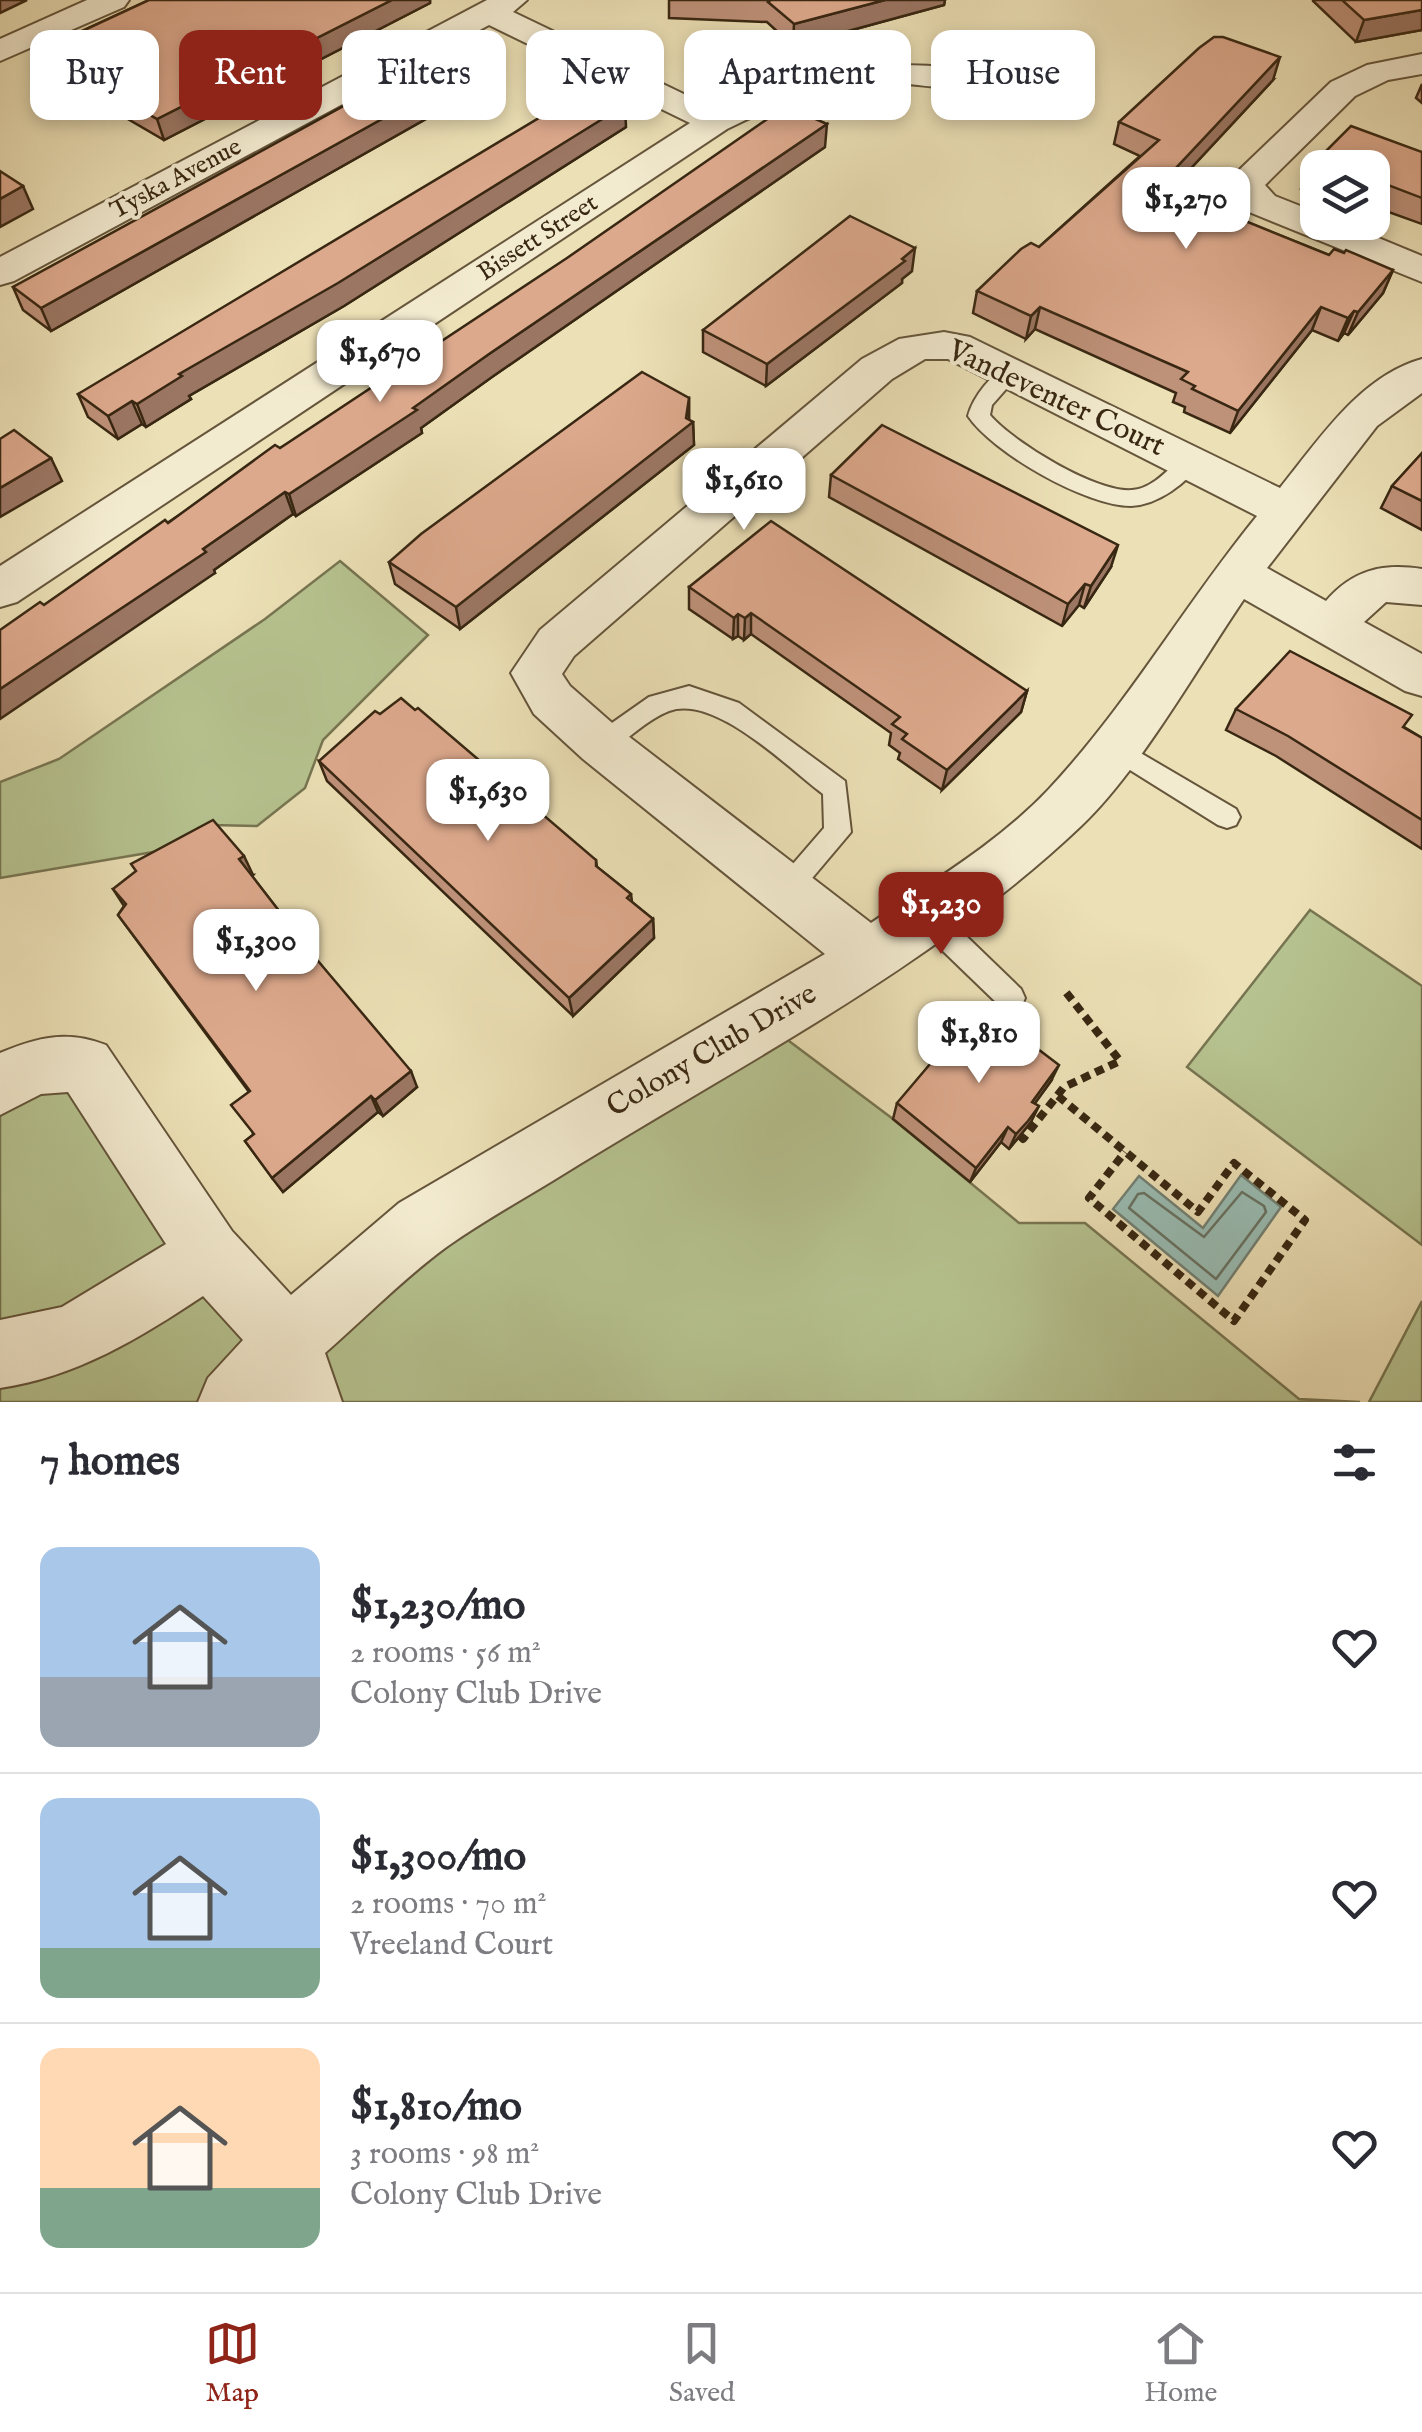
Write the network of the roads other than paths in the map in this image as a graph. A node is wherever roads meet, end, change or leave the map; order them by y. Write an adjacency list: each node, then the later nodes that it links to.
1 (113, 0): 3 (street)
2 (499, 6): 6 (street); 8 (street, Tyska Avenue)
3 (0, 51)
4 (1422, 64): 7 (street)
5 (931, 75): 6 (street, Bissett Street)
6 (716, 122): 15 (street, Bissett Street)
7 (1422, 270)
8 (0, 273)
9 (1012, 372): 11 (street, Vandeventer Court); 11 (lane); 18 (street, Vandeventer Court)
10 (1422, 373): 12 (street, Colony Club Drive)
11 (1191, 461): 12 (street, Vandeventer Court)
12 (1287, 510): 13 (street, Colony Club Drive)
13 (1237, 572): 16 (street); 19 (street, Colony Club Drive)
14 (1422, 587): 16 (street)
15 (0, 590)
16 (1335, 624): 17 (street)
17 (1422, 676)
18 (601, 744): 21 (street, Vandeventer Court); 21 (lane)
19 (1115, 748): 20 (lane); 22 (street, Colony Club Drive)
20 (1227, 817)
21 (787, 887): 23 (street, Vandeventer Court)
22 (925, 915): 23 (street, Colony Club Drive); 24 (lane)
23 (870, 956): 28 (street, Colony Club Drive)
24 (1011, 998)
25 (0, 1086): 26 (street)
26 (209, 1254): 27 (street); 28 (street)
27 (0, 1354)
28 (298, 1372): 29 (street, Colony Club Drive)
29 (232, 1402)

